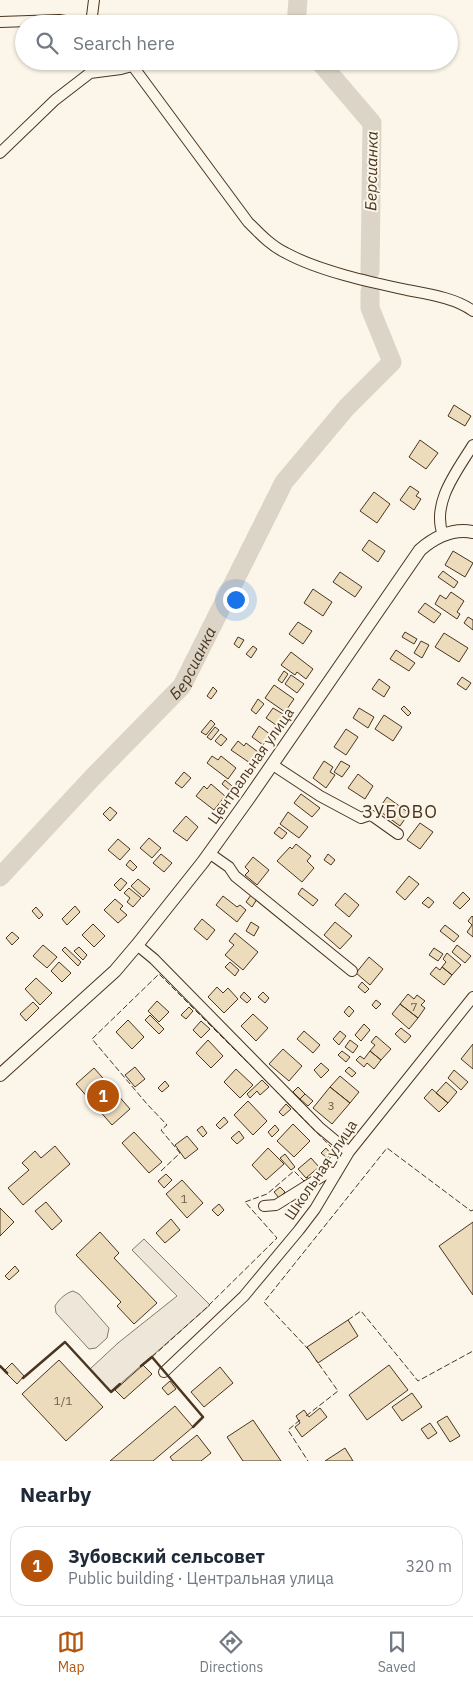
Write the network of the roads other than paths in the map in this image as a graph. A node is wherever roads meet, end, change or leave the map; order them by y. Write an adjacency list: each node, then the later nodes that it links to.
1 (94, 0): 2 (street)
2 (92, 15)
3 (15, 21): 4 (street)
4 (0, 22)
5 (121, 70): 7 (street)
6 (135, 70): 8 (street)
7 (0, 153)
8 (473, 311)
9 (473, 445): 11 (street)
10 (473, 532): 11 (street)
11 (443, 535): 12 (street, Центральная улица)
12 (273, 765): 13 (street); 14 (street, Центральная улица)
13 (398, 834)
14 (210, 853): 15 (street, Центральная улица); 16 (street)
15 (137, 945): 18 (street, Центральная улица); 19 (street)
16 (352, 970)
17 (473, 997): 19 (street, Школьная улица)
18 (0, 1074)
19 (348, 1152): 20 (street, Школьная улица)
20 (336, 1174): 21 (street); 22 (street, Школьная улица)
21 (264, 1206)
22 (164, 1372)

